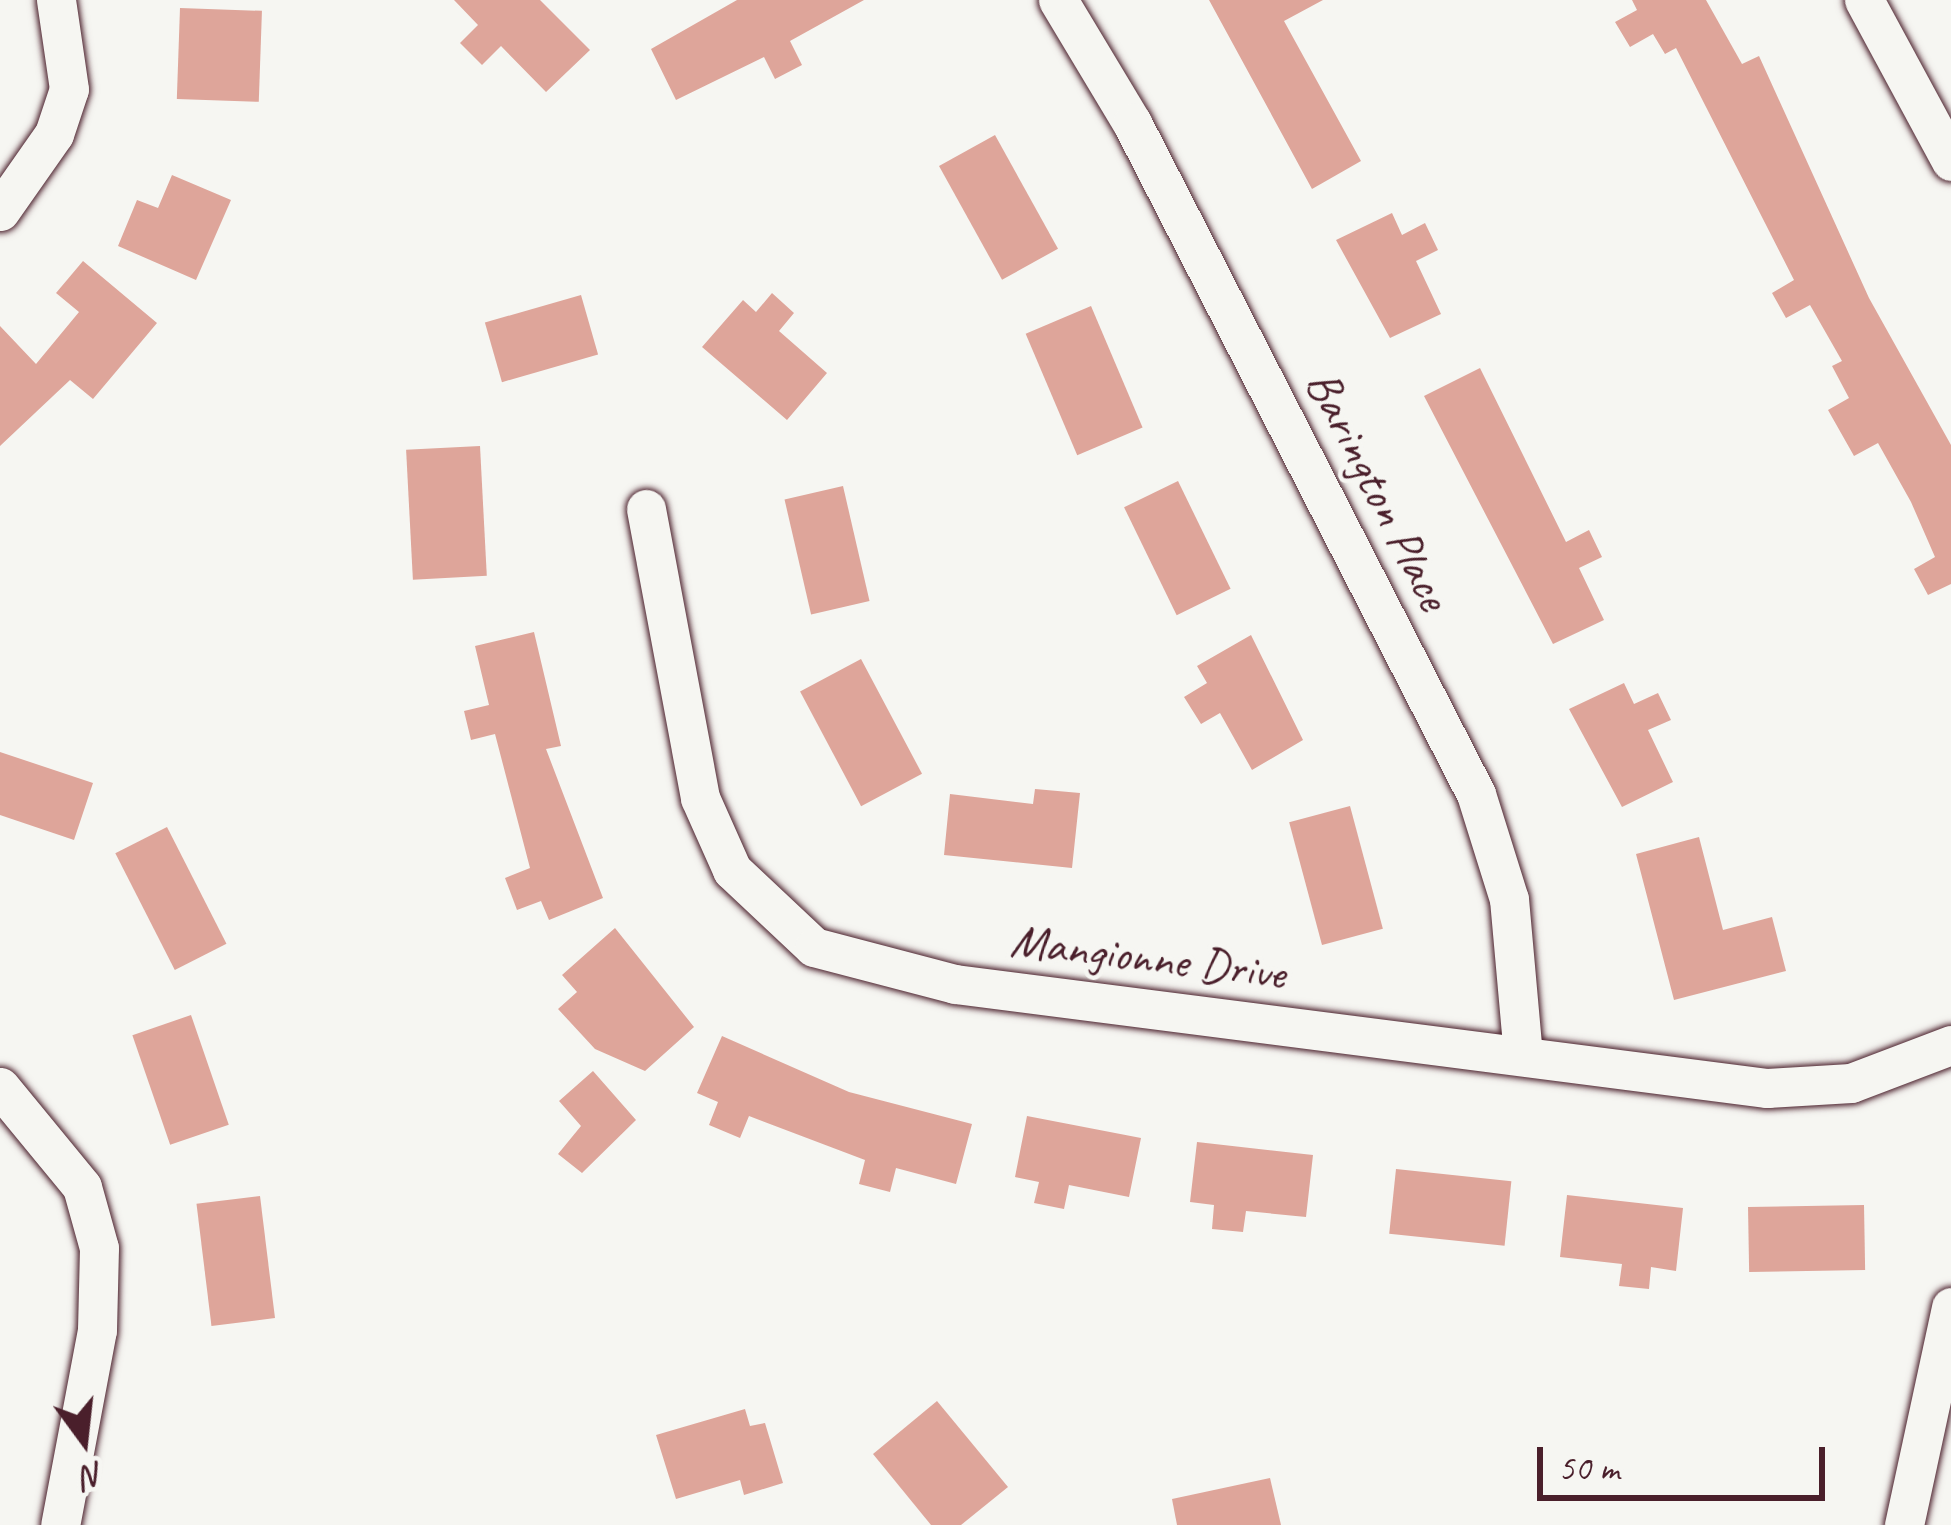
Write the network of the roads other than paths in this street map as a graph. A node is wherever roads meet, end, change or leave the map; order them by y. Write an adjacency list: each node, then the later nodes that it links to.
1 (56, 0): 5 (street)
2 (1058, 0): 8 (street, Barington Place)
3 (1864, 0): 4 (street)
4 (1951, 161)
5 (0, 211)
6 (646, 508): 8 (street, Mangionne Drive)
7 (1950, 1049): 8 (street, Mangionne Drive)
8 (1523, 1055)
9 (0, 1087): 11 (street)
10 (1951, 1307): 12 (street)
11 (60, 1525)
12 (1904, 1525)

